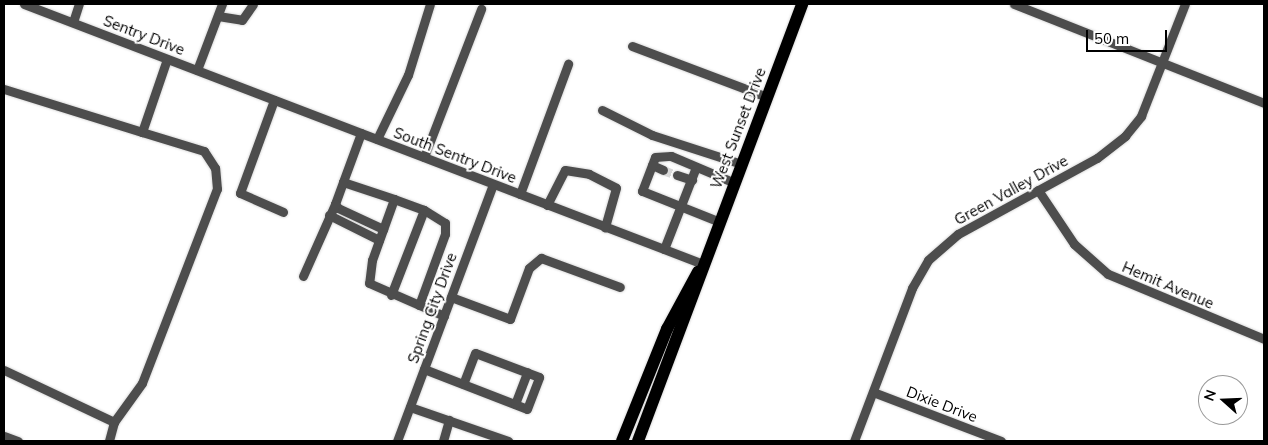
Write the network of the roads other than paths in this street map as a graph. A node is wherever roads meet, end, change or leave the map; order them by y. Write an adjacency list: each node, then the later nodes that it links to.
1 (24, 4): 11 (street, Sentry Drive)
2 (80, 4): 11 (street)
3 (222, 4): 10 (street)
4 (253, 4): 10 (street)
5 (430, 4): 24 (street)
6 (802, 4): 18 (main road, West Sunset Drive)
7 (1014, 4): 14 (street)
8 (1186, 4): 14 (street, Green Valley Drive)
9 (481, 9): 25 (street)
10 (218, 16): 16 (street)
11 (73, 22): 13 (street, Sentry Drive)
12 (632, 46): 18 (street)
13 (167, 59): 16 (street, Sentry Drive); 22 (street)
14 (1162, 63): 20 (street); 35 (street, Green Valley Drive)
15 (568, 64): 36 (street)
16 (197, 70): 19 (street, South Sentry Drive)
17 (4, 89): 22 (street)
18 (767, 97): 26 (main road, West Sunset Drive)
19 (274, 100): 23 (street, South Sentry Drive); 42 (street)
20 (1264, 103)
21 (602, 110): 26 (street)
22 (142, 132): 65 (street)
23 (361, 133): 24 (street, South Sentry Drive); 32 (street)
24 (377, 139): 25 (street, South Sentry Drive)
25 (424, 157): 34 (street, South Sentry Drive)
26 (742, 164): 33 (main road, West Sunset Drive)
27 (652, 165): 28 (street); 29 (street); 40 (street)
28 (696, 167): 31 (street); 33 (street)
29 (664, 170)
30 (677, 175): 31 (street)
31 (692, 180): 40 (street)
32 (343, 182): 37 (street); 38 (street)
33 (735, 183): 44 (main road, West Sunset Drive)
34 (493, 184): 36 (street, South Sentry Drive); 53 (street, Spring City Drive)
35 (1038, 190): 56 (street, Hemit Avenue); 61 (street, Green Valley Drive)
36 (520, 194): 39 (street, South Sentry Drive)
37 (394, 199): 41 (street); 46 (street)
38 (335, 204): 43 (street); 46 (street)
39 (547, 205): 45 (street, South Sentry Drive); 45 (street)
40 (681, 207): 44 (street); 48 (street)
41 (424, 210): 52 (street); 54 (street)
42 (283, 212)
43 (329, 215): 47 (street); 50 (street)
44 (720, 222): 49 (main road, West Sunset Drive)
45 (605, 227): 48 (street, South Sentry Drive)
46 (383, 229): 47 (street)
47 (379, 240): 52 (street)
48 (664, 250): 49 (street, South Sentry Drive)
49 (704, 264): 72 (main road, West Sunset Drive); 73 (main road, West Sunset Drive)
50 (303, 276)
51 (620, 287): 53 (street)
52 (391, 295): 54 (street)
53 (451, 298): 55 (street, Spring City Drive)
54 (419, 305): 55 (street)
55 (444, 316): 57 (street, Spring City Drive)
56 (1264, 339)
57 (424, 369): 60 (street); 63 (street, Spring City Drive)
58 (4, 370): 65 (street)
59 (527, 372): 60 (street); 62 (street); 62 (street)
60 (463, 384): 62 (street)
61 (872, 392): 74 (street, Green Valley Drive); 75 (street, Dixie Drive)
62 (515, 404)
63 (410, 407): 64 (street); 69 (street, Spring City Drive)
64 (449, 420): 70 (street); 71 (street)
65 (114, 422): 68 (street)
66 (4, 436): 67 (street)
67 (18, 441)
68 (109, 441)
69 (398, 441)
70 (443, 441)
71 (508, 441)
72 (622, 441)
73 (638, 441)
74 (854, 441)
75 (1001, 441)

